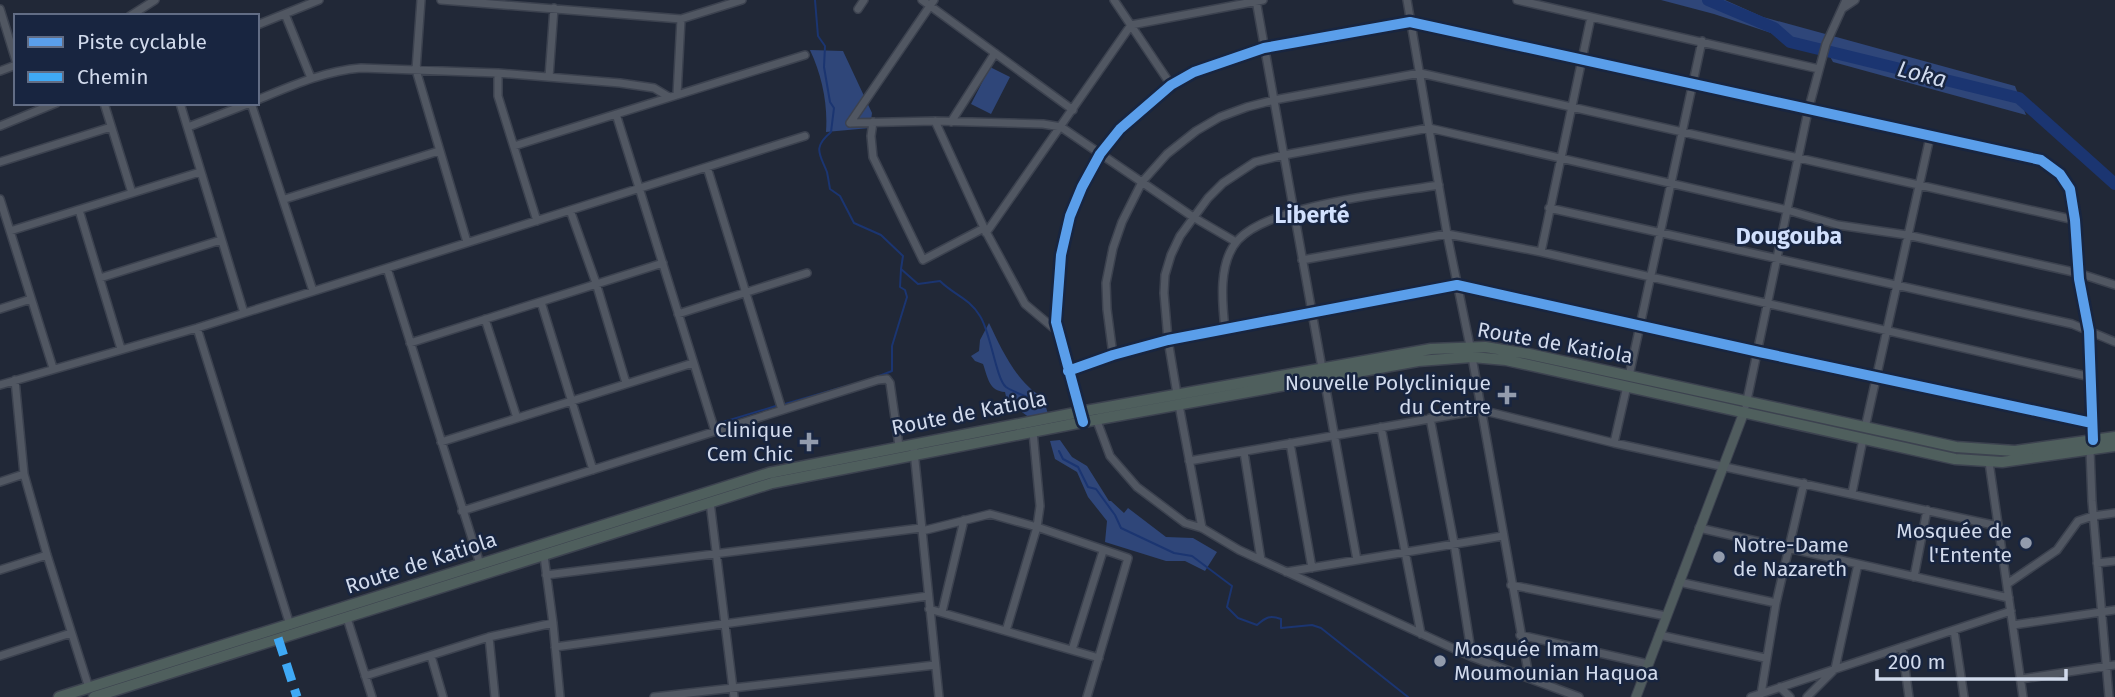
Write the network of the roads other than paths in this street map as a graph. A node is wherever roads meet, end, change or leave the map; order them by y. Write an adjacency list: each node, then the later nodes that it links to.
1 (155, 0): 19 (street)
2 (319, 0): 20 (street)
3 (421, 0): 33 (street)
4 (442, 0): 15 (street)
5 (742, 0): 22 (street)
6 (864, 0): 18 (street)
7 (922, 0): 14 (street)
8 (1114, 0): 25 (street)
9 (1258, 0): 25 (street); 27 (street)
10 (1406, 0): 23 (street)
11 (1517, 0): 21 (street)
12 (1846, 0): 16 (street)
13 (1855, 0): 16 (street)
14 (932, 3): 28 (street); 54 (street)
15 (554, 8): 22 (street); 36 (street)
16 (1843, 8): 32 (street)
17 (0, 9): 30 (street)
18 (858, 9)
19 (133, 14)
20 (285, 14): 24 (street); 37 (street)
21 (1591, 16): 26 (street); 31 (street)
22 (681, 19): 40 (street)
23 (1410, 22): 27 (street); 31 (street); 34 (street)
24 (259, 24)
25 (1131, 25): 38 (street); 50 (street)
26 (1702, 41): 32 (street); 39 (street)
27 (1264, 48): 38 (street); 43 (street)
28 (995, 53): 50 (street); 55 (street)
29 (805, 55): 40 (street)
30 (14, 56)
31 (1582, 60): 39 (street); 49 (street)
32 (1819, 69): 51 (street)
33 (416, 70): 35 (street); 37 (street); 65 (street)
34 (1420, 73): 43 (street); 49 (street); 60 (street)
35 (498, 74): 36 (street); 64 (street)
36 (549, 77): 41 (street)
37 (311, 78): 42 (street)
38 (1171, 85): 66 (street)
39 (1693, 85): 51 (street); 61 (street)
40 (677, 95): 41 (street)
41 (669, 97): 52 (street)
42 (259, 99)
43 (1273, 100): 67 (street); 73 (street)
44 (51, 105): 56 (street)
45 (105, 105): 57 (street)
46 (181, 105): 58 (street)
47 (246, 105): 58 (street)
48 (252, 105): 80 (street)
49 (1572, 106): 61 (street); 69 (street)
50 (1073, 110): 59 (street)
51 (1808, 111): 63 (street); 68 (street)
52 (616, 114): 64 (street); 77 (street)
53 (935, 121): 54 (street); 55 (street); 89 (street)
54 (873, 122): 89 (street)
55 (951, 122): 59 (street)
56 (0, 126)
57 (111, 127): 70 (street); 78 (street)
58 (188, 127): 72 (street)
59 (1061, 127): 66 (street); 89 (street)
60 (1429, 128): 67 (street); 69 (street); 76 (street)
61 (1683, 131): 68 (street); 74 (street)
62 (805, 136): 71 (street)
63 (1930, 137): 75 (street); 88 (street)
64 (514, 146): 87 (street)
65 (439, 151): 80 (street); 96 (street)
66 (1100, 155): 73 (street); 124 (street)
67 (1284, 155): 85 (street); 86 (street)
68 (1798, 157): 75 (street); 82 (street)
69 (1560, 158): 74 (street); 81 (street)
70 (0, 162)
71 (707, 167): 77 (street); 111 (street)
72 (200, 172): 78 (street); 94 (street)
73 (1142, 182): 86 (street); 132 (street)
74 (1672, 183): 82 (street); 91 (street)
75 (1918, 184): 88 (street); 93 (street)
76 (1439, 185): 85 (street); 92 (street)
77 (639, 188): 84 (street); 100 (street)
78 (132, 193): 83 (street)
79 (0, 199): 90 (street)
80 (285, 199): 110 (street)
81 (1549, 208): 91 (street); 97 (street)
82 (1787, 209): 93 (street); 99 (street)
83 (79, 210): 90 (street); 104 (street)
84 (570, 210): 87 (street); 106 (street)
85 (1294, 211): 95 (street); 98 (street)
86 (1193, 216): 95 (street); 126 (street)
87 (537, 220): 96 (street)
88 (2075, 220): 103 (street)
89 (985, 230): 124 (street)
90 (10, 231): 112 (street)
91 (1661, 233): 99 (street); 105 (street)
92 (1447, 234): 97 (street); 98 (street); 107 (street)
93 (1907, 235): 103 (street); 108 (street)
94 (221, 240): 104 (street); 116 (street)
95 (1236, 242): 122 (street)
96 (467, 243): 101 (street)
97 (1541, 252): 105 (street)
98 (1303, 260): 118 (street)
99 (1778, 260): 108 (street); 114 (street)
100 (663, 263): 106 (street); 117 (street)
101 (387, 268): 110 (street); 128 (street)
102 (807, 273): 111 (street)
103 (2078, 273): 109 (street); 125 (street)
104 (100, 278): 129 (street)
105 (1651, 278): 114 (street); 120 (street)
106 (596, 284): 113 (street); 141 (street)
107 (1457, 285): 118 (street); 120 (street); 130 (street)
108 (1896, 285): 123 (street); 125 (street)
109 (2115, 285)
110 (313, 291): 116 (street)
111 (746, 292): 117 (street); 146 (street)
112 (31, 299): 115 (street); 134 (street)
113 (541, 302): 119 (street); 144 (street)
114 (1767, 305): 123 (street); 131 (street)
115 (0, 309)
116 (244, 313): 121 (street)
117 (678, 313): 133 (street)
118 (1312, 313): 122 (street); 136 (street)
119 (485, 319): 128 (street); 149 (street)
120 (1640, 326): 131 (street); 140 (street)
121 (197, 328): 129 (street); 220 (street)
122 (1225, 329): 126 (street)
123 (1888, 330): 137 (street); 138 (street)
124 (1057, 331): 135 (street)
125 (2089, 331): 127 (street); 138 (street)
126 (1168, 340): 132 (street); 143 (street)
127 (2115, 342)
128 (410, 343): 159 (street)
129 (121, 349): 134 (street)
130 (1471, 352): 136 (highway, Route de Katiola); 140 (highway, Route de Katiola); 147 (street)
131 (1759, 352): 137 (street); 145 (street)
132 (1113, 355): 135 (street)
133 (693, 363): 141 (street); 154 (street)
134 (53, 368): 139 (street)
135 (1068, 371): 148 (street)
136 (1323, 373): 143 (highway, Route de Katiola); 157 (street)
137 (1876, 377): 152 (street); 156 (street)
138 (2091, 377): 152 (street)
139 (15, 380): 142 (street); 171 (street)
140 (1628, 381): 145 (highway, Route de Katiola); 161 (street)
141 (626, 383): 144 (street)
142 (0, 385)
143 (1178, 400): 148 (highway, Route de Katiola); 151 (highway, Route de Katiola); 167 (street)
144 (572, 401): 149 (street); 170 (street)
145 (1746, 408): 156 (highway, Route de Katiola); 169 (main road)
146 (782, 410): 154 (street); 163 (street)
147 (1481, 410): 150 (street); 161 (street); 186 (street)
148 (1082, 417): 151 (highway, Route de Katiola); 155 (highway, Route de Katiola); 165 (highway, Route de Katiola)
149 (517, 418): 159 (street)
150 (1430, 418): 153 (street); 187 (street)
151 (1097, 421): 183 (street)
152 (2092, 423): 162 (street)
153 (1381, 427): 157 (street); 191 (street)
154 (715, 432): 170 (street)
155 (1033, 432): 165 (highway, Route de Katiola); 182 (street)
156 (1864, 433): 162 (highway, Route de Katiola); 168 (highway, Route de Katiola); 174 (street)
157 (1336, 435): 160 (street); 194 (street)
158 (2115, 437): 162 (highway, Route de Katiola)
159 (441, 442): 177 (street)
160 (1290, 443): 166 (street); 200 (street)
161 (1614, 443): 169 (street)
162 (2091, 445): 164 (highway, Route de Katiola); 168 (highway, Route de Katiola); 179 (street)
163 (899, 446): 165 (highway, Route de Katiola); 198 (highway, Route de Katiola)
164 (2115, 446)
165 (914, 449): 175 (highway, Route de Katiola); 185 (street)
166 (1244, 452): 167 (street); 195 (street)
167 (1189, 461): 183 (street)
168 (1989, 462): 181 (street)
169 (1722, 466): 173 (street); 184 (main road)
170 (593, 470): 177 (street)
171 (24, 474): 172 (street); 192 (street)
172 (0, 482)
173 (1804, 483): 174 (street); 188 (street)
174 (1852, 493): 176 (street)
175 (710, 502): 190 (street); 193 (highway, Route de Katiola)
176 (1927, 510): 181 (street); 204 (street)
177 (462, 511): 198 (street)
178 (2115, 513): 179 (street)
179 (2093, 516): 197 (street); 206 (street)
180 (964, 520): 182 (street); 185 (street); 214 (street)
181 (1998, 526): 206 (street)
182 (1037, 527): 189 (street); 223 (street)
183 (1202, 528): 195 (street)
184 (1699, 528): 188 (street); 205 (main road)
185 (921, 530): 190 (street); 208 (street)
186 (1503, 536): 187 (street); 207 (street)
187 (1454, 543): 191 (street); 234 (street)
188 (1789, 549): 199 (street); 210 (street)
189 (1102, 551): 231 (street); 235 (street)
190 (718, 552): 203 (street); 218 (street)
191 (1404, 552): 194 (street); 225 (street)
192 (47, 555): 201 (street); 224 (street)
193 (544, 556): 203 (street); 217 (highway, Route de Katiola)
194 (1357, 560): 200 (street)
195 (1262, 561): 202 (street)
196 (2115, 561): 197 (street)
197 (2097, 563): 215 (street)
198 (480, 564): 220 (highway, Route de Katiola)
199 (1858, 564): 204 (street); 240 (street)
200 (1312, 568): 202 (street)
201 (0, 570)
202 (1286, 572): 225 (street)
203 (546, 575): 219 (street)
204 (1914, 577): 209 (street)
205 (1679, 582): 210 (street); 216 (main road)
206 (2007, 584): 209 (street)
207 (1511, 585): 216 (street); 226 (street)
208 (928, 596): 211 (street); 218 (street)
209 (2009, 598): 213 (street)
210 (1776, 603): 236 (street)
211 (929, 609): 214 (street); 238 (street)
212 (2115, 610): 215 (street)
213 (2011, 611): 221 (street); 222 (street)
214 (942, 612): 223 (street)
215 (2102, 612): 221 (street); 239 (street)
216 (1666, 616): 227 (main road)
217 (347, 618): 241 (street); 246 (highway, Route de Katiola)
218 (726, 622): 229 (street); 245 (street)
219 (553, 623): 228 (street); 229 (street)
220 (289, 625): 246 (highway, Route de Katiola)
221 (2013, 625): 243 (street)
222 (1954, 630): 230 (street); 263 (street)
223 (1006, 631): 231 (street)
224 (71, 634): 232 (street); 246 (street)
225 (1421, 634): 234 (street)
226 (1520, 635): 237 (street); 242 (street)
227 (1659, 635): 236 (street); 237 (main road)
228 (489, 637): 233 (street); 252 (street)
229 (555, 647): 253 (street)
230 (1902, 647): 240 (street); 262 (street)
231 (1072, 650): 235 (street)
232 (0, 656)
233 (431, 656): 241 (street); 251 (street)
234 (1472, 657): 242 (street)
235 (1099, 658): 256 (street)
236 (1765, 659): 247 (street)
237 (1648, 664): 258 (main road)
238 (935, 665): 245 (street); 248 (street)
239 (2111, 666): 243 (street); 265 (street)
240 (1835, 669): 244 (street); 261 (street)
241 (365, 677): 250 (street)
242 (1529, 677): 257 (street)
243 (2021, 679): 264 (street)
244 (1780, 687): 247 (street); 260 (street)
245 (733, 688): 254 (street); 255 (street)
246 (91, 692): 249 (highway, Route de Katiola)
247 (1761, 694): 259 (street)
248 (940, 696)
249 (59, 697)
250 (372, 697)
251 (443, 697)
252 (495, 697)
253 (560, 697)
254 (654, 697)
255 (734, 697)
256 (1087, 697)
257 (1579, 697)
258 (1636, 697)
259 (1751, 697)
260 (1790, 697)
261 (1807, 697)
262 (1909, 697)
263 (1964, 697)
264 (2023, 697)
265 (2109, 697)

